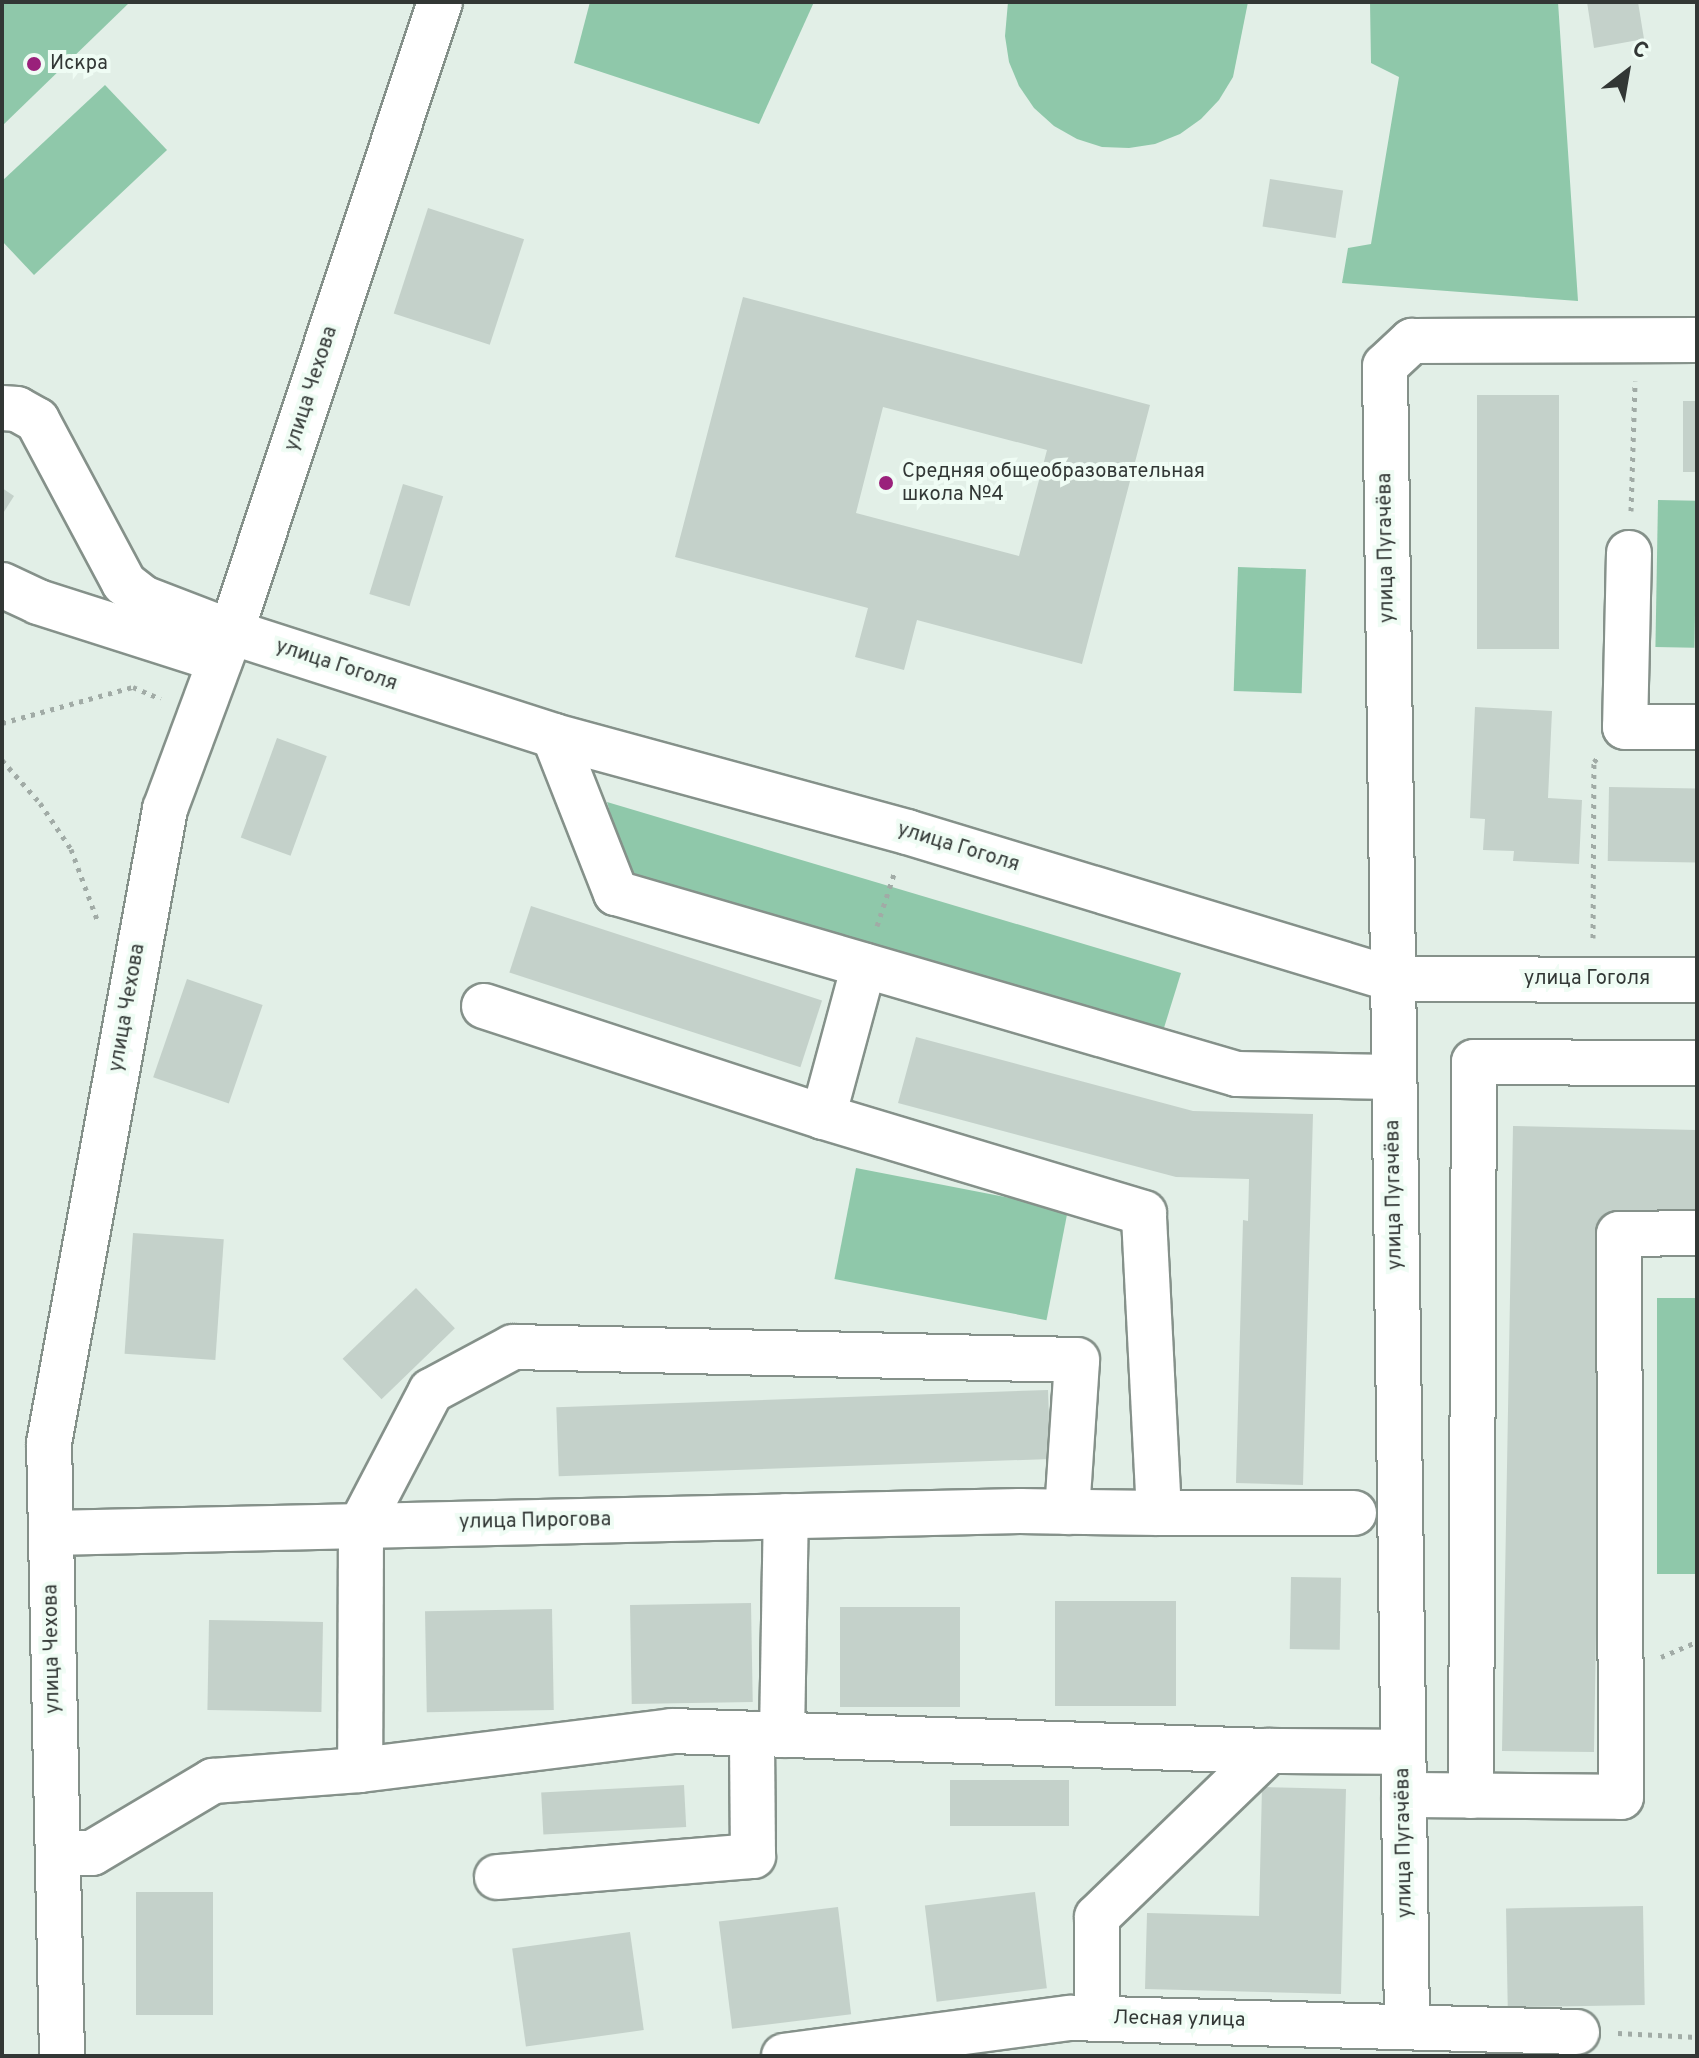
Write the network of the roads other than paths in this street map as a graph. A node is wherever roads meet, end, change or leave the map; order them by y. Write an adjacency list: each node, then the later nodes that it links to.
1 (440, 2): 6 (street, улица Чехова)
2 (1697, 340): 10 (street, улица Пугачёва)
3 (2, 408): 6 (street)
4 (1629, 553): 7 (street)
5 (2, 585): 6 (street)
6 (226, 646): 8 (street, улица Гоголя); 22 (street, улица Чехова)
7 (1697, 727)
8 (554, 736): 9 (street); 10 (street, улица Гоголя)
9 (864, 965): 14 (street); 15 (street)
10 (1392, 979): 11 (street, улица Гоголя); 14 (street, улица Пугачёва)
11 (1697, 980)
12 (484, 1006): 15 (street)
13 (1697, 1063): 28 (street)
14 (1393, 1077): 25 (street, улица Пугачёва)
15 (823, 1117): 18 (street)
16 (1697, 1233): 28 (street)
17 (1067, 1512): 18 (street, улица Пирогова); 20 (street, улица Пирогова); 21 (street)
18 (1159, 1513): 19 (street, улица Пирогова)
19 (1354, 1513)
20 (786, 1516): 21 (street, улица Пирогова); 23 (street)
21 (361, 1525): 22 (street, улица Пирогова); 26 (street)
22 (51, 1533): 29 (street, улица Чехова)
23 (767, 1735): 24 (street); 26 (street); 30 (street)
24 (1269, 1751): 25 (street); 31 (street)
25 (1403, 1752): 27 (street, улица Пугачёва)
26 (360, 1770): 29 (street)
27 (1404, 1795): 28 (street); 32 (street, улица Пугачёва)
28 (1471, 1796)
29 (58, 1853): 34 (street, улица Чехова)
30 (497, 1877)
31 (1097, 2018): 32 (street, Лесная улица); 35 (street, Лесная улица)
32 (1407, 2025): 33 (street, Лесная улица)
33 (1577, 2032)
34 (62, 2056)
35 (784, 2056)

